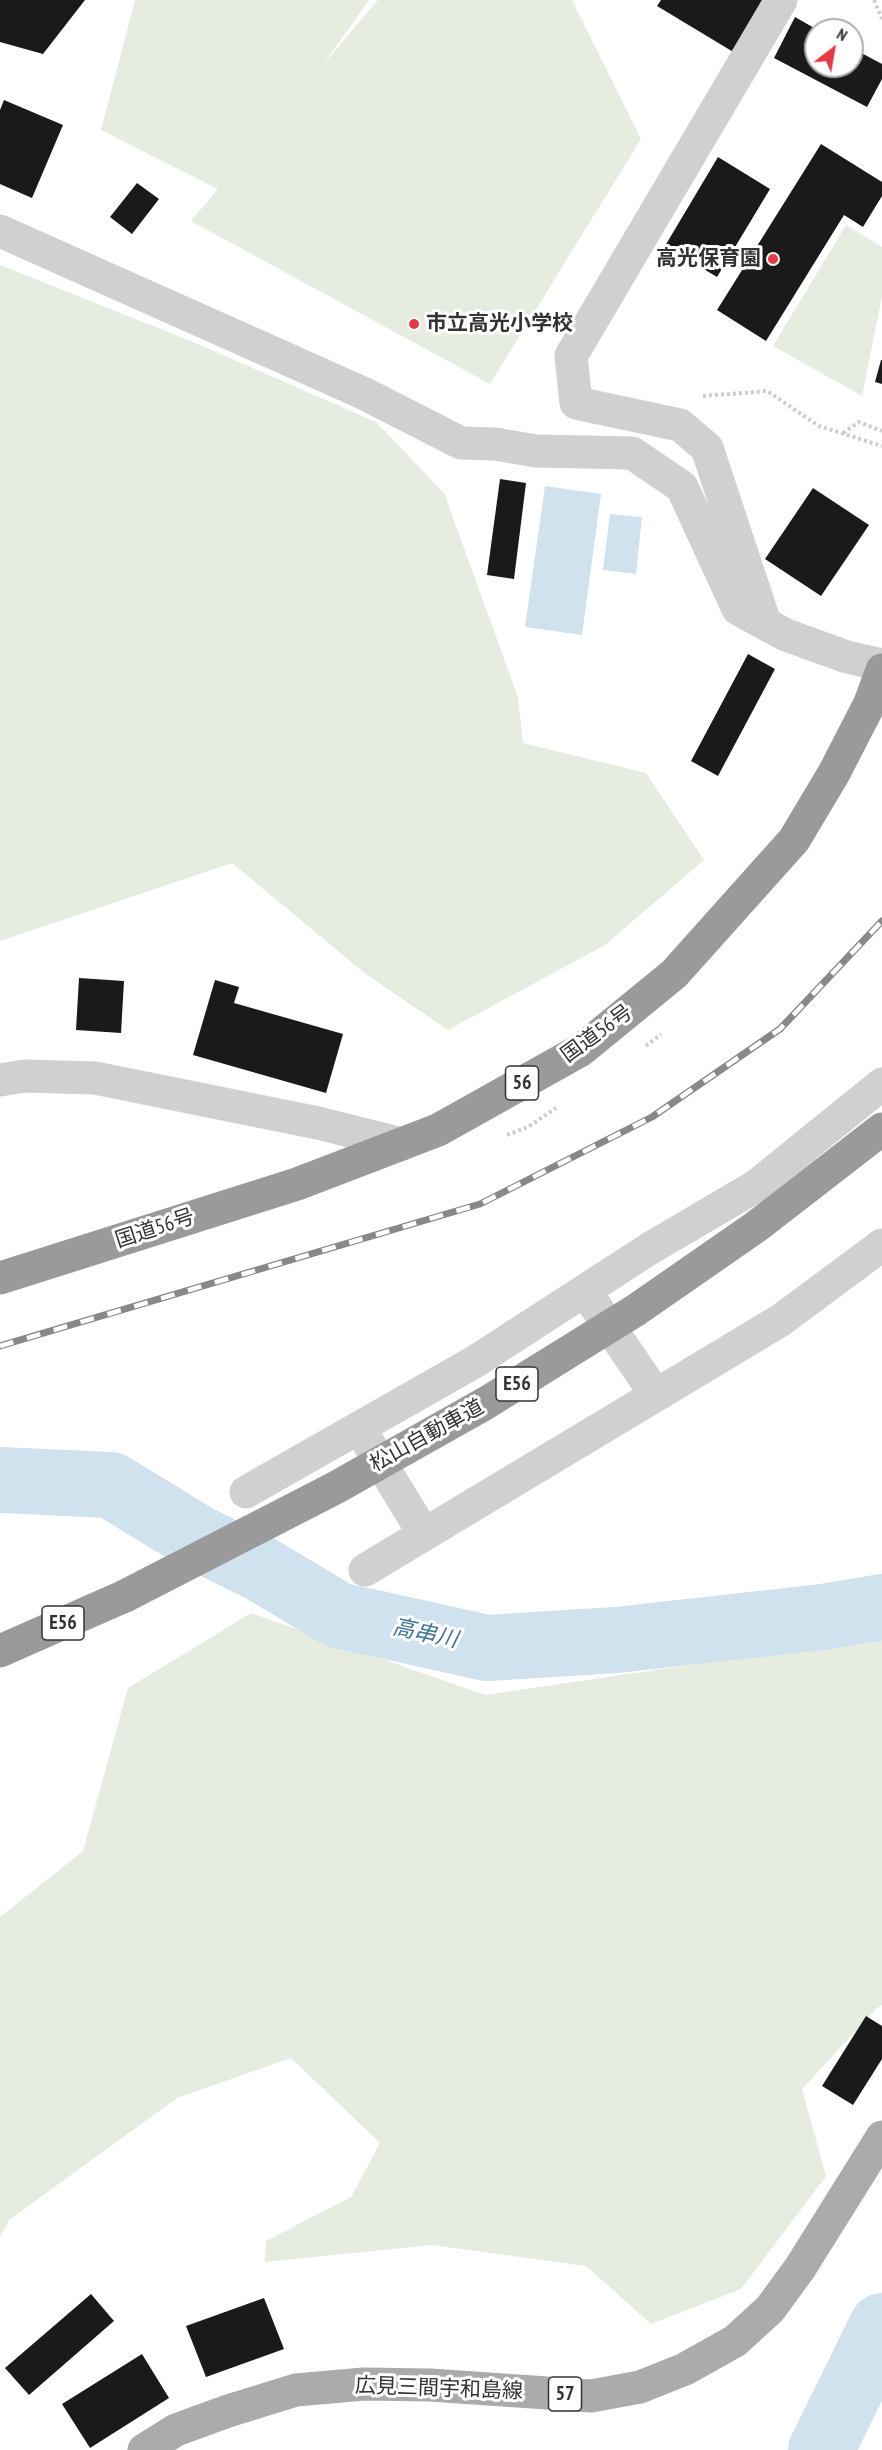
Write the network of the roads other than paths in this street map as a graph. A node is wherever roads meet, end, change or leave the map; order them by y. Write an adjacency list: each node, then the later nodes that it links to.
1 (781, 0): 3 (street)
2 (0, 231): 3 (street)
3 (765, 623): 4 (street)
4 (882, 665)
5 (882, 670): 9 (highway, 国道56号 / 56)
6 (0, 1080): 9 (street)
7 (882, 1084): 12 (street)
8 (882, 1129): 18 (highway, 松山自動車道 / E56, bridge)
9 (402, 1144): 11 (highway, 国道56号 / 56)
10 (882, 1245): 13 (street)
11 (0, 1278)
12 (585, 1291): 13 (street); 14 (street)
13 (656, 1395): 16 (street)
14 (359, 1429): 15 (street); 16 (street)
15 (246, 1492)
16 (424, 1534): 17 (street)
17 (365, 1570)
18 (0, 1650)
19 (882, 2137): 20 (main road, 広見三間宇和島線 / 57)
20 (144, 2450)

